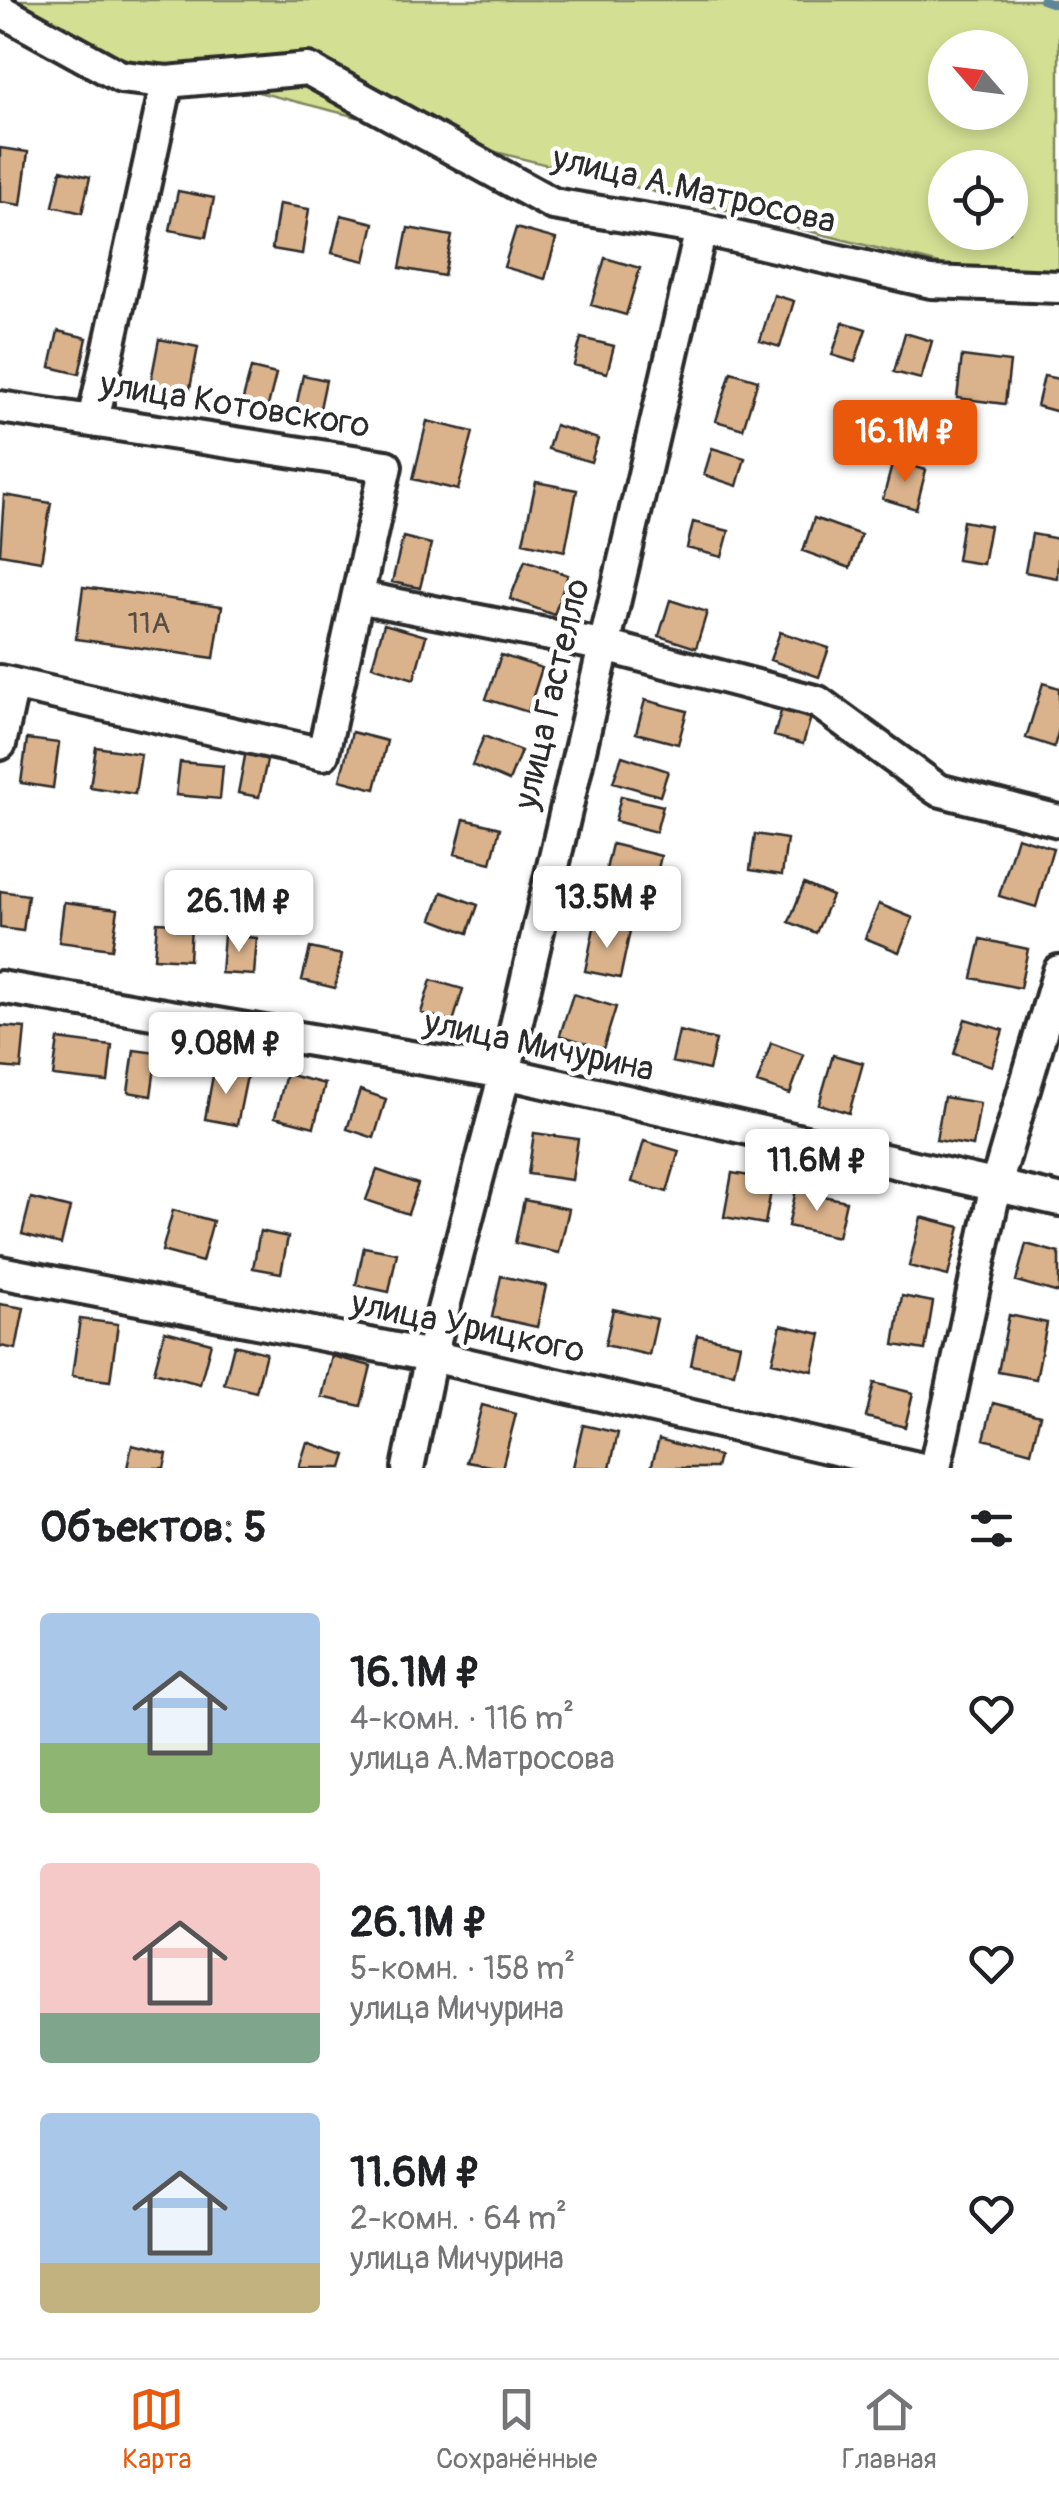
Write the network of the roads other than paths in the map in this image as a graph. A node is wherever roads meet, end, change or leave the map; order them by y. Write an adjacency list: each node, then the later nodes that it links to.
1 (0, 10): 2 (street, улица А.Матросова)
2 (167, 82): 3 (street, улица А.Матросова); 6 (street)
3 (701, 230): 4 (street, улица А.Матросова); 8 (street, улица Гастелло)
4 (1059, 287)
5 (0, 407): 6 (street, улица Котовского)
6 (93, 422): 7 (street, улица Котовского)
7 (358, 597): 8 (street); 9 (street, улица Котовского)
8 (601, 645): 11 (street); 14 (street, улица Гастелло)
9 (7, 682): 10 (street)
10 (0, 744)
11 (1059, 821)
12 (1059, 971): 15 (street)
13 (0, 986): 14 (street, улица Мичурина)
14 (505, 1074): 15 (street, улица Мичурина); 18 (street, улица Гастелло)
15 (996, 1186): 16 (street, улица Мичурина); 21 (street)
16 (1059, 1200)
17 (0, 1272): 18 (street, улица Урицкого)
18 (431, 1356): 19 (street, улица Гастелло); 20 (street, улица Урицкого)
19 (408, 1468)
20 (918, 1468)
21 (935, 1468)

